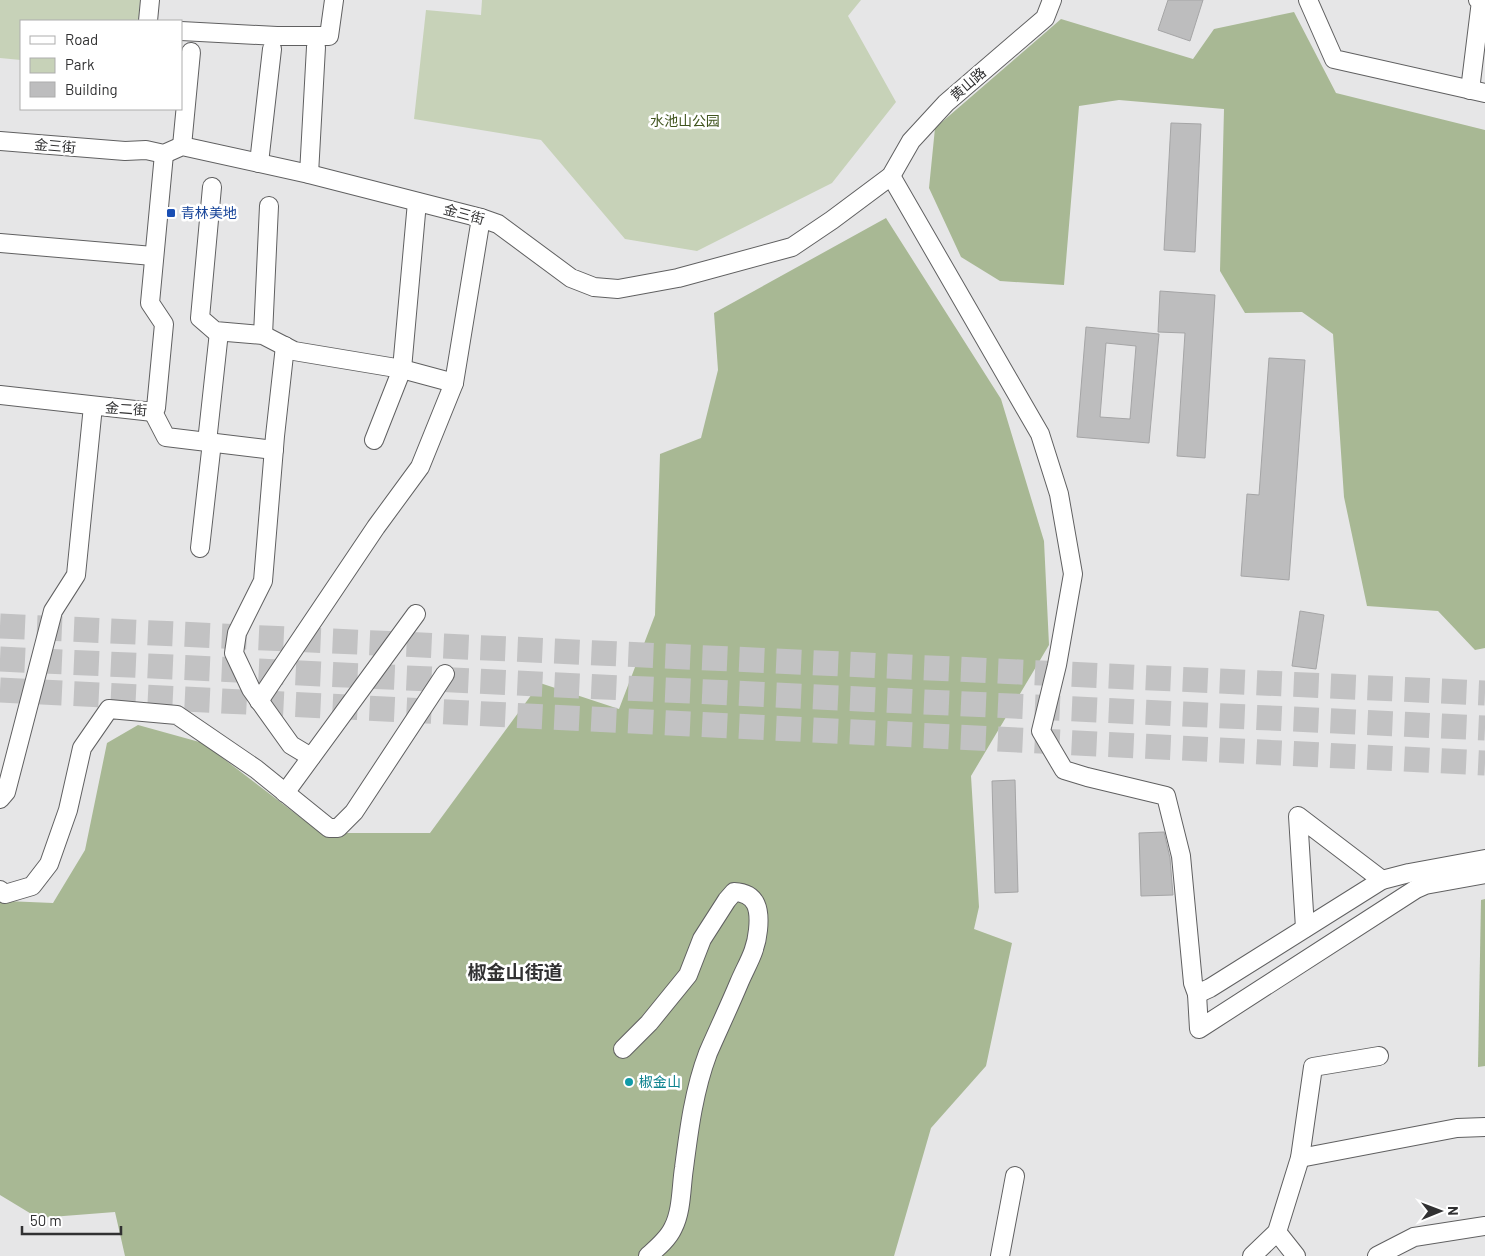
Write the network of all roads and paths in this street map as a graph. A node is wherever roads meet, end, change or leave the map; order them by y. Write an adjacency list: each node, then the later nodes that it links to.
1 (150, 0): 6 (street)
2 (334, 0): 7 (street)
3 (1052, 0): 17 (street, 黄山路)
4 (1308, 0): 11 (street)
5 (1478, 0): 11 (street)
6 (148, 20)
7 (182, 31)
8 (316, 47): 16 (street)
9 (272, 48): 15 (street)
10 (191, 52): 13 (street)
11 (1477, 91)
12 (0, 141): 14 (street, 金三街)
13 (182, 146): 14 (street); 15 (street, 金三街)
14 (164, 154): 23 (street, 金二街)
15 (259, 163): 16 (street, 金三街)
16 (309, 174): 19 (street, 金三街)
17 (891, 176): 21 (street, 金三街); 47 (street)
18 (212, 187): 24 (street)
19 (417, 202): 21 (street, 金三街); 27 (street)
20 (269, 206): 25 (street)
21 (481, 218): 28 (street)
22 (0, 243): 23 (street)
23 (153, 256): 31 (street, 金二街)
24 (219, 332): 25 (street); 33 (street)
25 (263, 335): 26 (street)
26 (285, 346): 27 (street); 34 (street)
27 (402, 369): 28 (street); 32 (street)
28 (454, 383): 38 (street)
29 (0, 396): 30 (street, 金二街)
30 (93, 406): 31 (street, 金二街); 41 (street)
31 (152, 412): 33 (street)
32 (374, 440)
33 (209, 442): 34 (street); 35 (street)
34 (274, 450): 38 (street)
35 (200, 548)
36 (416, 614): 39 (street)
37 (444, 674): 40 (street)
38 (260, 700): 39 (street)
39 (311, 757): 40 (street)
40 (285, 793): 45 (street)
41 (0, 799)
42 (1485, 858): 44 (street)
43 (1485, 874): 47 (street)
44 (1382, 880): 46 (street); 46 (street)
45 (0, 890)
46 (1305, 928): 47 (street)
47 (1197, 994)
48 (623, 1049): 55 (street)
49 (1378, 1056): 51 (street)
50 (1485, 1128): 51 (street)
51 (1300, 1158): 54 (street)
52 (1015, 1176): 56 (street)
53 (1485, 1226): 59 (street)
54 (1277, 1232): 57 (street); 58 (street)
55 (648, 1256)
56 (1000, 1256)
57 (1252, 1256)
58 (1296, 1256)
59 (1377, 1256)

